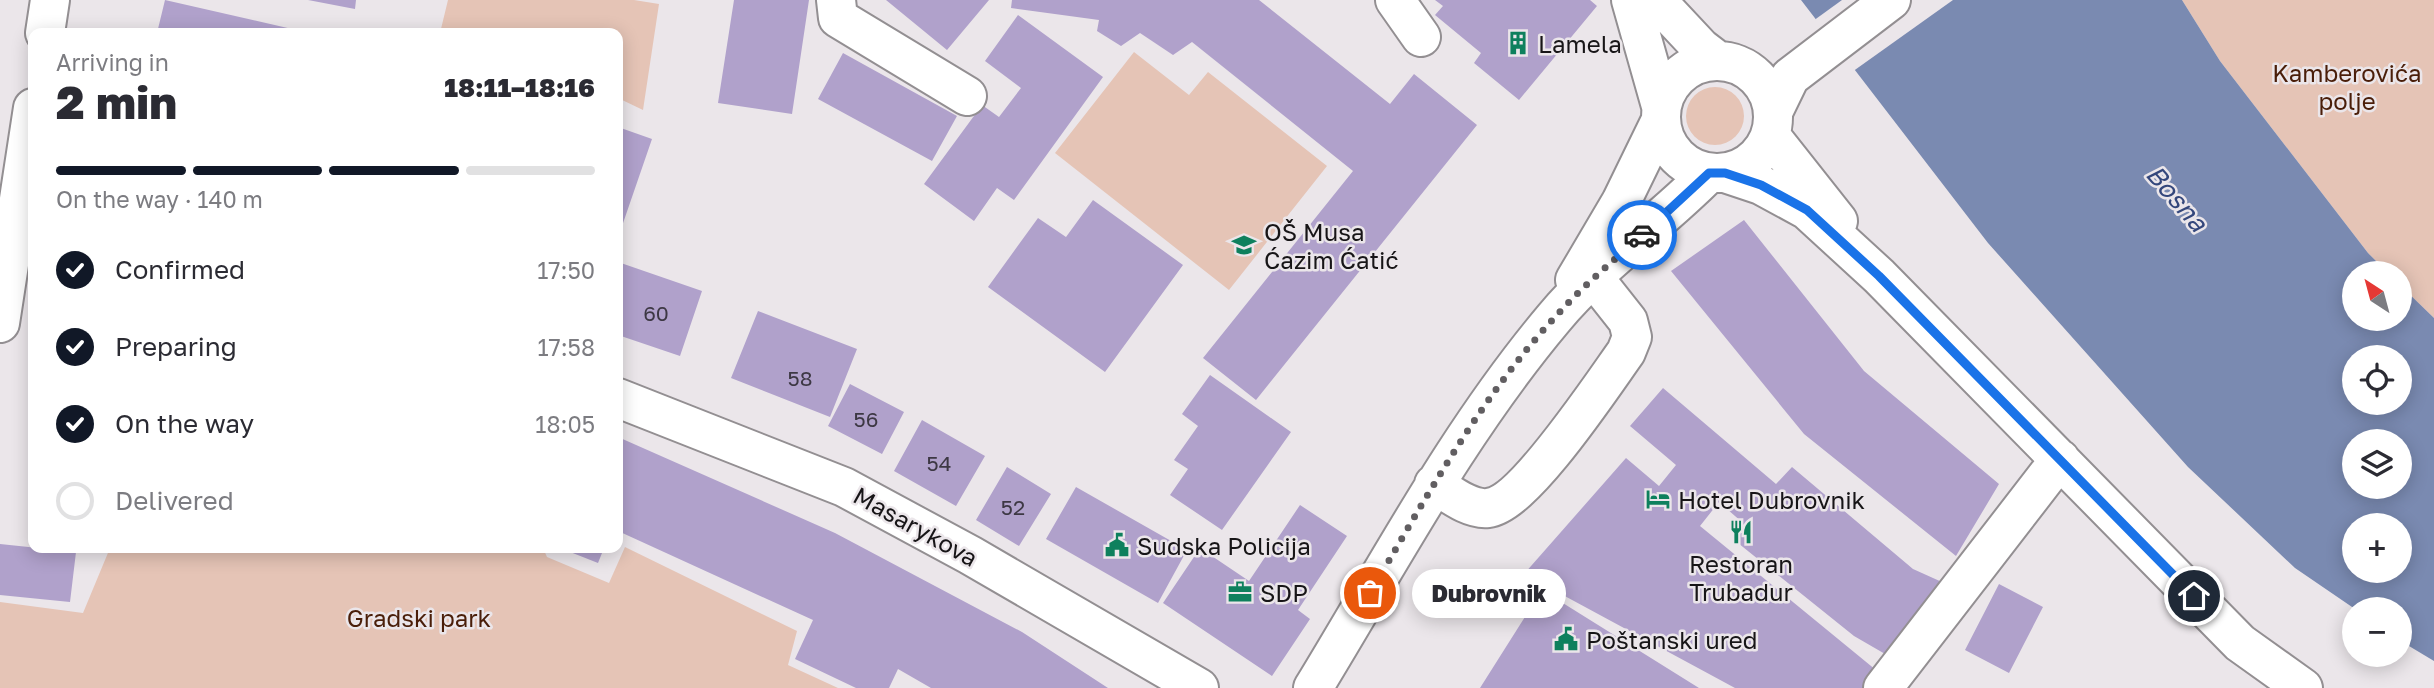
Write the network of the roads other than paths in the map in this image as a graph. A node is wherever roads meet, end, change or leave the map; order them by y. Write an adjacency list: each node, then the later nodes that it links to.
1 (50, 0): 7 (street)
2 (836, 0): 11 (street)
3 (1395, 0): 8 (street)
4 (1630, 0): 12 (street)
5 (1657, 0): 10 (street)
6 (1891, 0): 9 (street)
7 (46, 28)
8 (1421, 37)
9 (1808, 63): 10 (street); 14 (street)
10 (1735, 67): 12 (street); 14 (street)
11 (967, 96)
12 (1661, 114): 15 (street); 19 (street)
13 (21, 115): 16 (street)
14 (1772, 123): 15 (street); 17 (street)
15 (1717, 173): 17 (street); 18 (street)
16 (28, 182): 20 (street)
17 (1879, 276): 22 (street)
18 (1594, 278): 19 (street); 23 (street)
19 (1556, 316): 23 (street)
20 (0, 323)
21 (623, 400): 24 (street, Masarykova)
22 (2060, 459): 26 (street); 27 (street)
23 (1434, 484): 25 (street)
24 (1199, 688)
25 (1313, 688)
26 (1883, 688)
27 (2303, 688)

